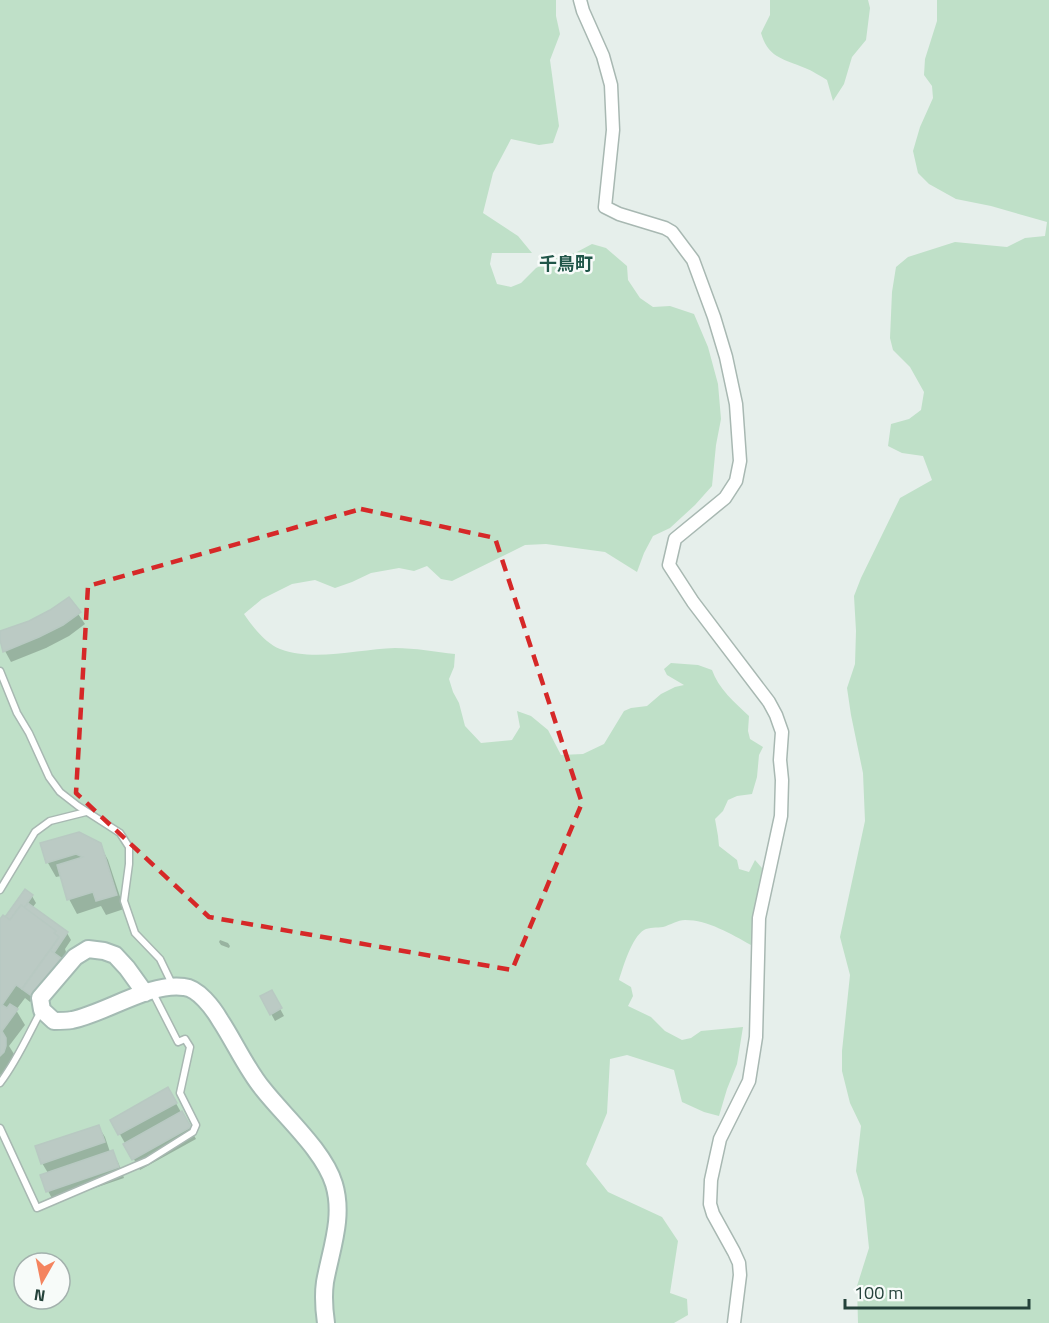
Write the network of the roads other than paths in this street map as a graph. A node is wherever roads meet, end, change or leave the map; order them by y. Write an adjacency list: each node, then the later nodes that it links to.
1 (580, 0): 11 (street)
2 (0, 671): 3 (lane)
3 (86, 812): 4 (lane); 5 (lane)
4 (0, 890)
5 (173, 986): 6 (street); 10 (street)
6 (149, 992): 7 (street); 7 (street); 9 (lane)
7 (42, 1010): 8 (lane)
8 (0, 1083)
9 (0, 1128)
10 (326, 1323)
11 (734, 1323)

